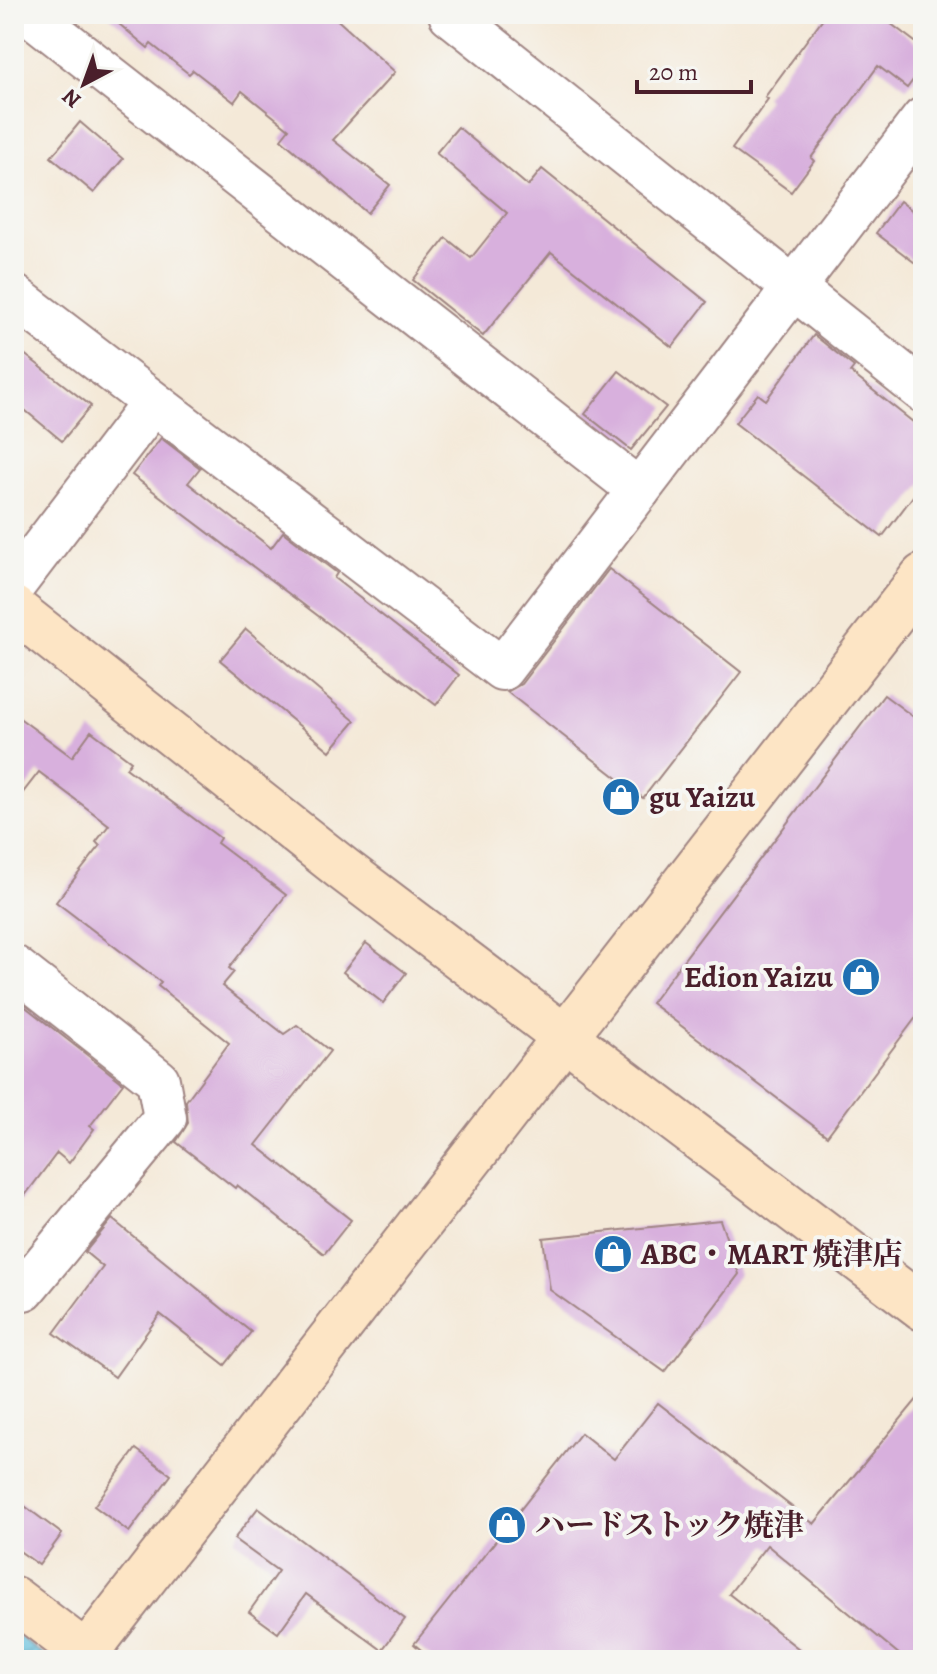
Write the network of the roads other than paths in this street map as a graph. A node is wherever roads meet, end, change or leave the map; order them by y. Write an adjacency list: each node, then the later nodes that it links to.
1 (30, 14): 8 (street)
2 (450, 14): 4 (street)
3 (923, 119): 4 (street)
4 (794, 288): 6 (street); 8 (street)
5 (14, 296): 7 (street)
6 (923, 391)
7 (153, 403): 8 (street); 10 (street)
8 (639, 490)
9 (923, 576): 13 (street)
10 (14, 585)
11 (14, 609): 13 (street)
12 (14, 967): 14 (street)
13 (566, 1037): 15 (street); 17 (street)
14 (17, 1290)
15 (923, 1308)
16 (14, 1599): 17 (street)
17 (87, 1658)

